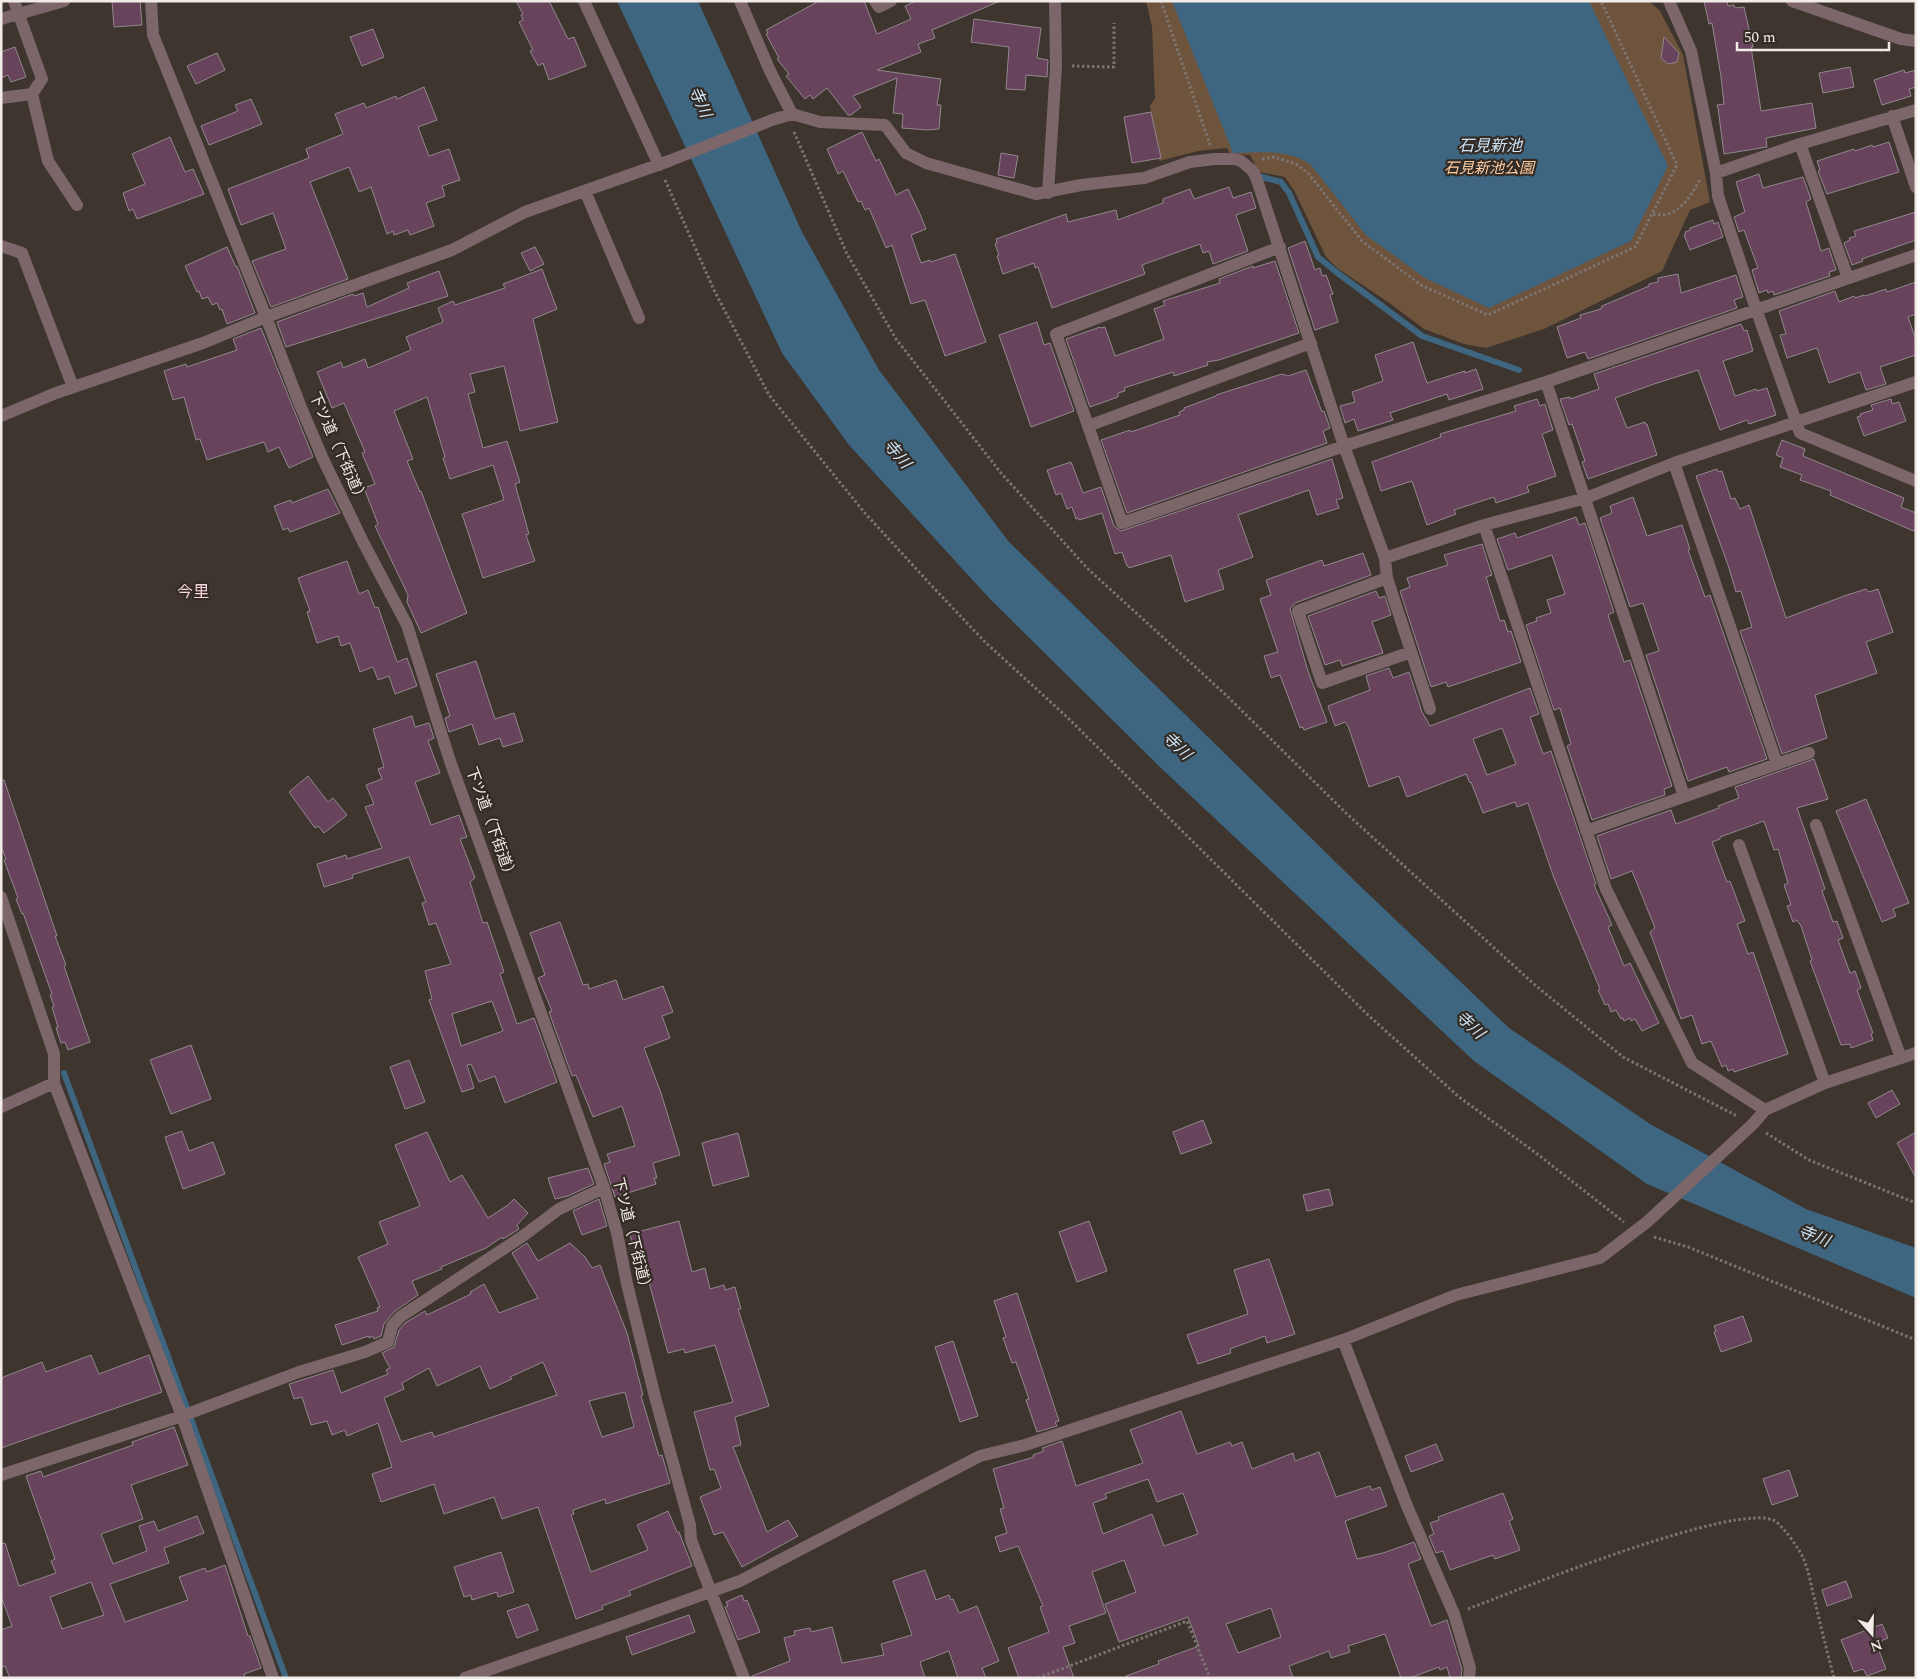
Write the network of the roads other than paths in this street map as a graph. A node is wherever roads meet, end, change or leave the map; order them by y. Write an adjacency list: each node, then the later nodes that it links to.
1 (64, 1): 10 (street)
2 (151, 1): 30 (street, 下ツ道（下街道）)
3 (584, 1): 19 (street)
4 (740, 1): 16 (street)
5 (875, 1): 6 (street)
6 (891, 1)
7 (1055, 1): 23 (street)
8 (1669, 1): 20 (street)
9 (1792, 1): 12 (street)
10 (16, 7): 11 (street); 13 (street)
11 (1, 19)
12 (1916, 41)
13 (32, 94): 14 (street); 24 (street)
14 (1, 98)
15 (1916, 110): 17 (street)
16 (792, 114): 19 (street); 23 (street)
17 (1892, 116): 18 (street); 21 (street)
18 (1800, 144): 20 (street); 28 (street)
19 (664, 163): 22 (street)
20 (1716, 173): 29 (street)
21 (1916, 187)
22 (585, 191): 30 (street); 31 (street)
23 (1048, 193): 26 (street)
24 (77, 205)
25 (1, 246): 35 (street)
26 (1280, 247): 32 (street); 38 (street)
27 (1916, 255): 28 (street)
28 (1848, 278): 29 (street)
29 (1756, 309): 33 (street); 37 (street)
30 (266, 317): 35 (street); 61 (street, 下ツ道（下街道）)
31 (639, 318)
32 (1311, 343): 38 (street); 39 (street)
33 (1546, 382): 39 (street); 42 (street)
34 (1916, 382): 37 (street)
35 (73, 387): 36 (street)
36 (1, 416)
37 (1795, 423): 40 (street); 41 (street)
38 (1088, 426): 39 (street)
39 (1344, 446): 44 (street)
40 (1674, 463): 42 (street); 49 (street)
41 (1916, 481)
42 (1586, 498): 43 (street); 50 (street)
43 (1484, 525): 44 (street); 52 (street)
44 (1385, 558): 45 (street)
45 (1388, 578): 46 (street); 46 (street)
46 (1411, 652): 47 (street)
47 (1430, 709)
48 (1810, 753): 49 (street)
49 (1777, 764): 50 (street)
50 (1684, 796): 52 (street)
51 (1816, 825): 56 (street)
52 (1586, 832): 60 (street)
53 (1739, 845): 58 (street)
54 (1, 897): 57 (street)
55 (1916, 1053): 56 (street)
56 (1901, 1058): 58 (street)
57 (54, 1083): 59 (street); 63 (street)
58 (1826, 1083): 60 (street)
59 (1, 1107)
60 (1765, 1110): 62 (street)
61 (604, 1188): 63 (street); 65 (street, 下ツ道（下街道）)
62 (1343, 1340): 65 (street); 69 (street)
63 (182, 1416): 64 (street); 66 (street)
64 (1, 1475)
65 (710, 1592): 67 (street); 68 (street, 下ツ道（下街道）)
66 (274, 1678)
67 (465, 1678)
68 (744, 1678)
69 (1469, 1678)

